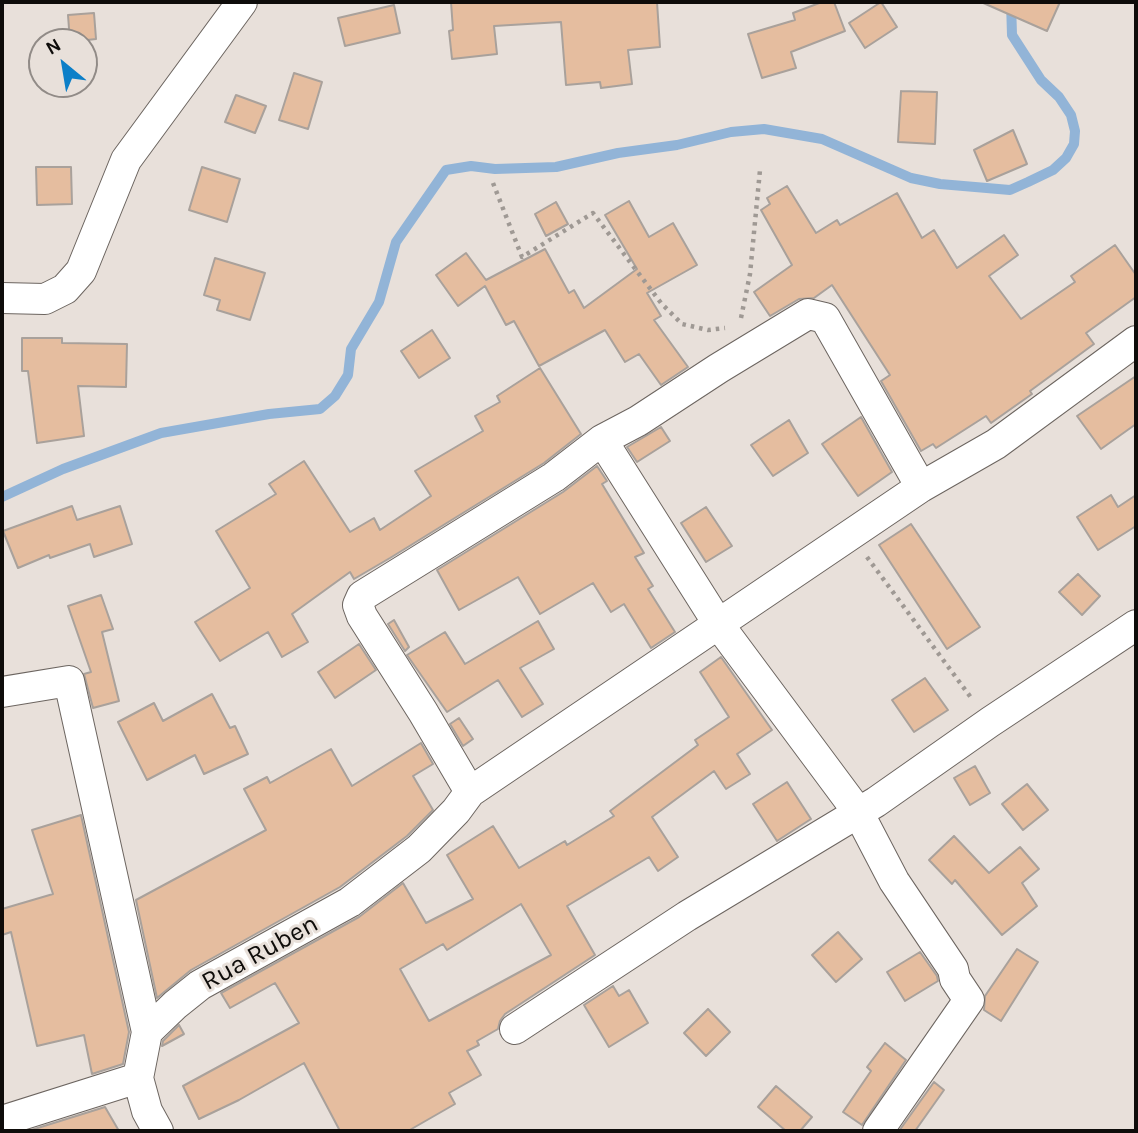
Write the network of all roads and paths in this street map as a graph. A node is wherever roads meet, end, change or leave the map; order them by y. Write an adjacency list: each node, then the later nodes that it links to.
1 (242, 2): 4 (street)
2 (760, 170): 5 (path)
3 (493, 183): 6 (path)
4 (2, 298)
5 (739, 325)
6 (729, 327)
7 (1136, 341): 9 (street, Rua Ruben)
8 (602, 440): 9 (street); 11 (street); 15 (street)
9 (921, 487): 10 (street, Rua Ruben)
10 (851, 535): 11 (street, Rua Ruben); 14 (path)
11 (719, 625): 15 (street, Rua Ruben); 16 (street)
12 (1136, 625): 14 (street)
13 (2, 692): 18 (street)
14 (990, 722): 16 (street)
15 (470, 792): 18 (street, Rua Ruben)
16 (858, 811): 17 (street); 22 (street)
17 (515, 1029)
18 (147, 1032): 19 (street)
19 (138, 1078): 20 (street); 21 (street)
20 (2, 1121)
21 (158, 1131)
22 (878, 1131)

